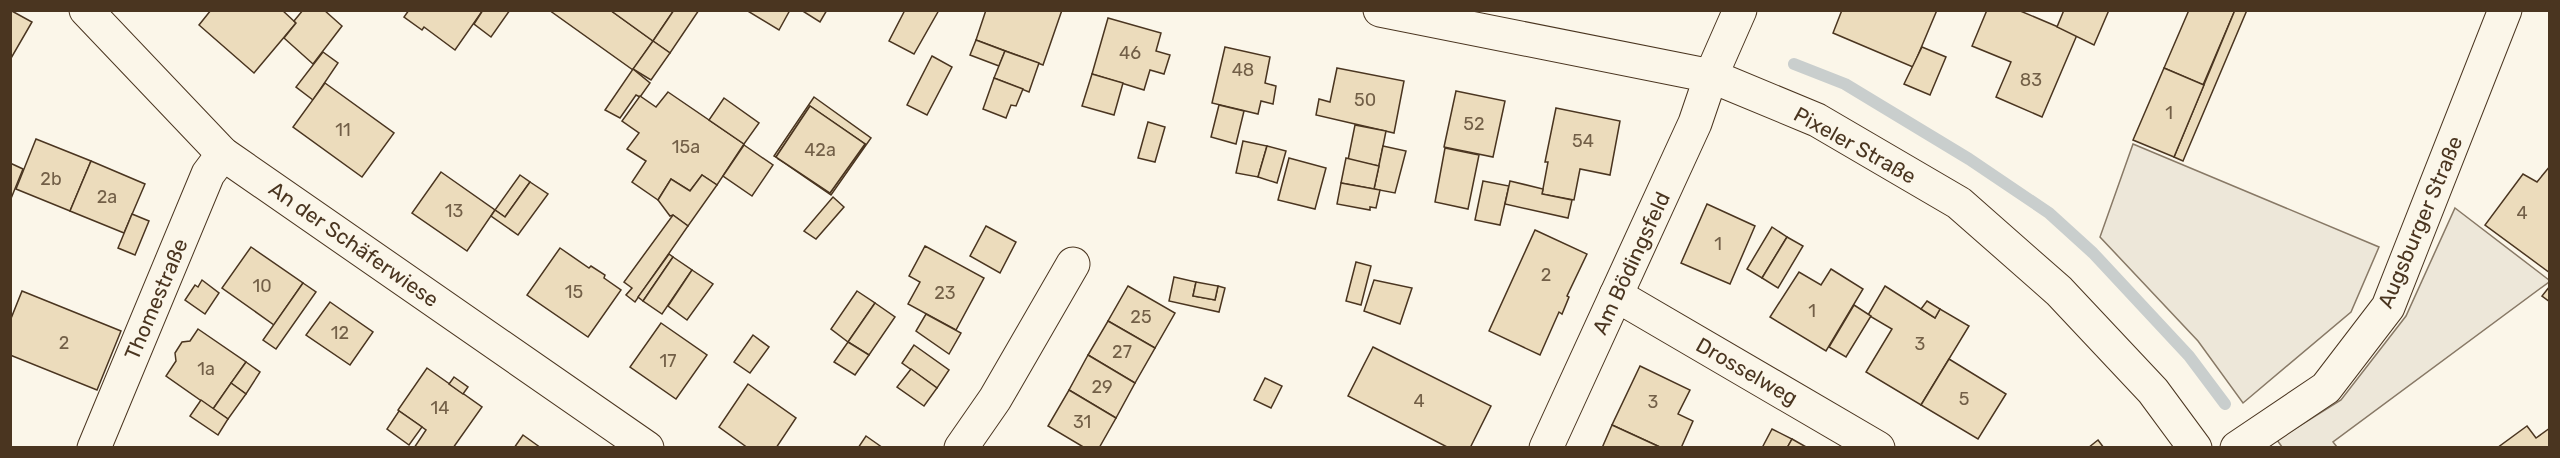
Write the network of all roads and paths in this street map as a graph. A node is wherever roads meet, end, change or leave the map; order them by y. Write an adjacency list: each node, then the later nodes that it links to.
1 (86, 10): 6 (street, An der Schäferwiese)
2 (1380, 10): 5 (street, Pixeler Straße)
3 (1740, 10): 5 (street, Am Bödingsfeld)
4 (2505, 10): 15 (street, Augsburger Straße)
5 (1711, 76): 8 (street, Am Bödingsfeld); 14 (street, Pixeler Straße)
6 (223, 154): 9 (street, Thomestraße); 10 (street, An der Schäferwiese)
7 (1073, 264): 11 (street)
8 (1616, 295): 12 (street, Am Bödingsfeld); 13 (street, Drosselweg)
9 (94, 447)
10 (647, 447)
11 (961, 447)
12 (1546, 447)
13 (1878, 447)
14 (2195, 447)
15 (2236, 447)

